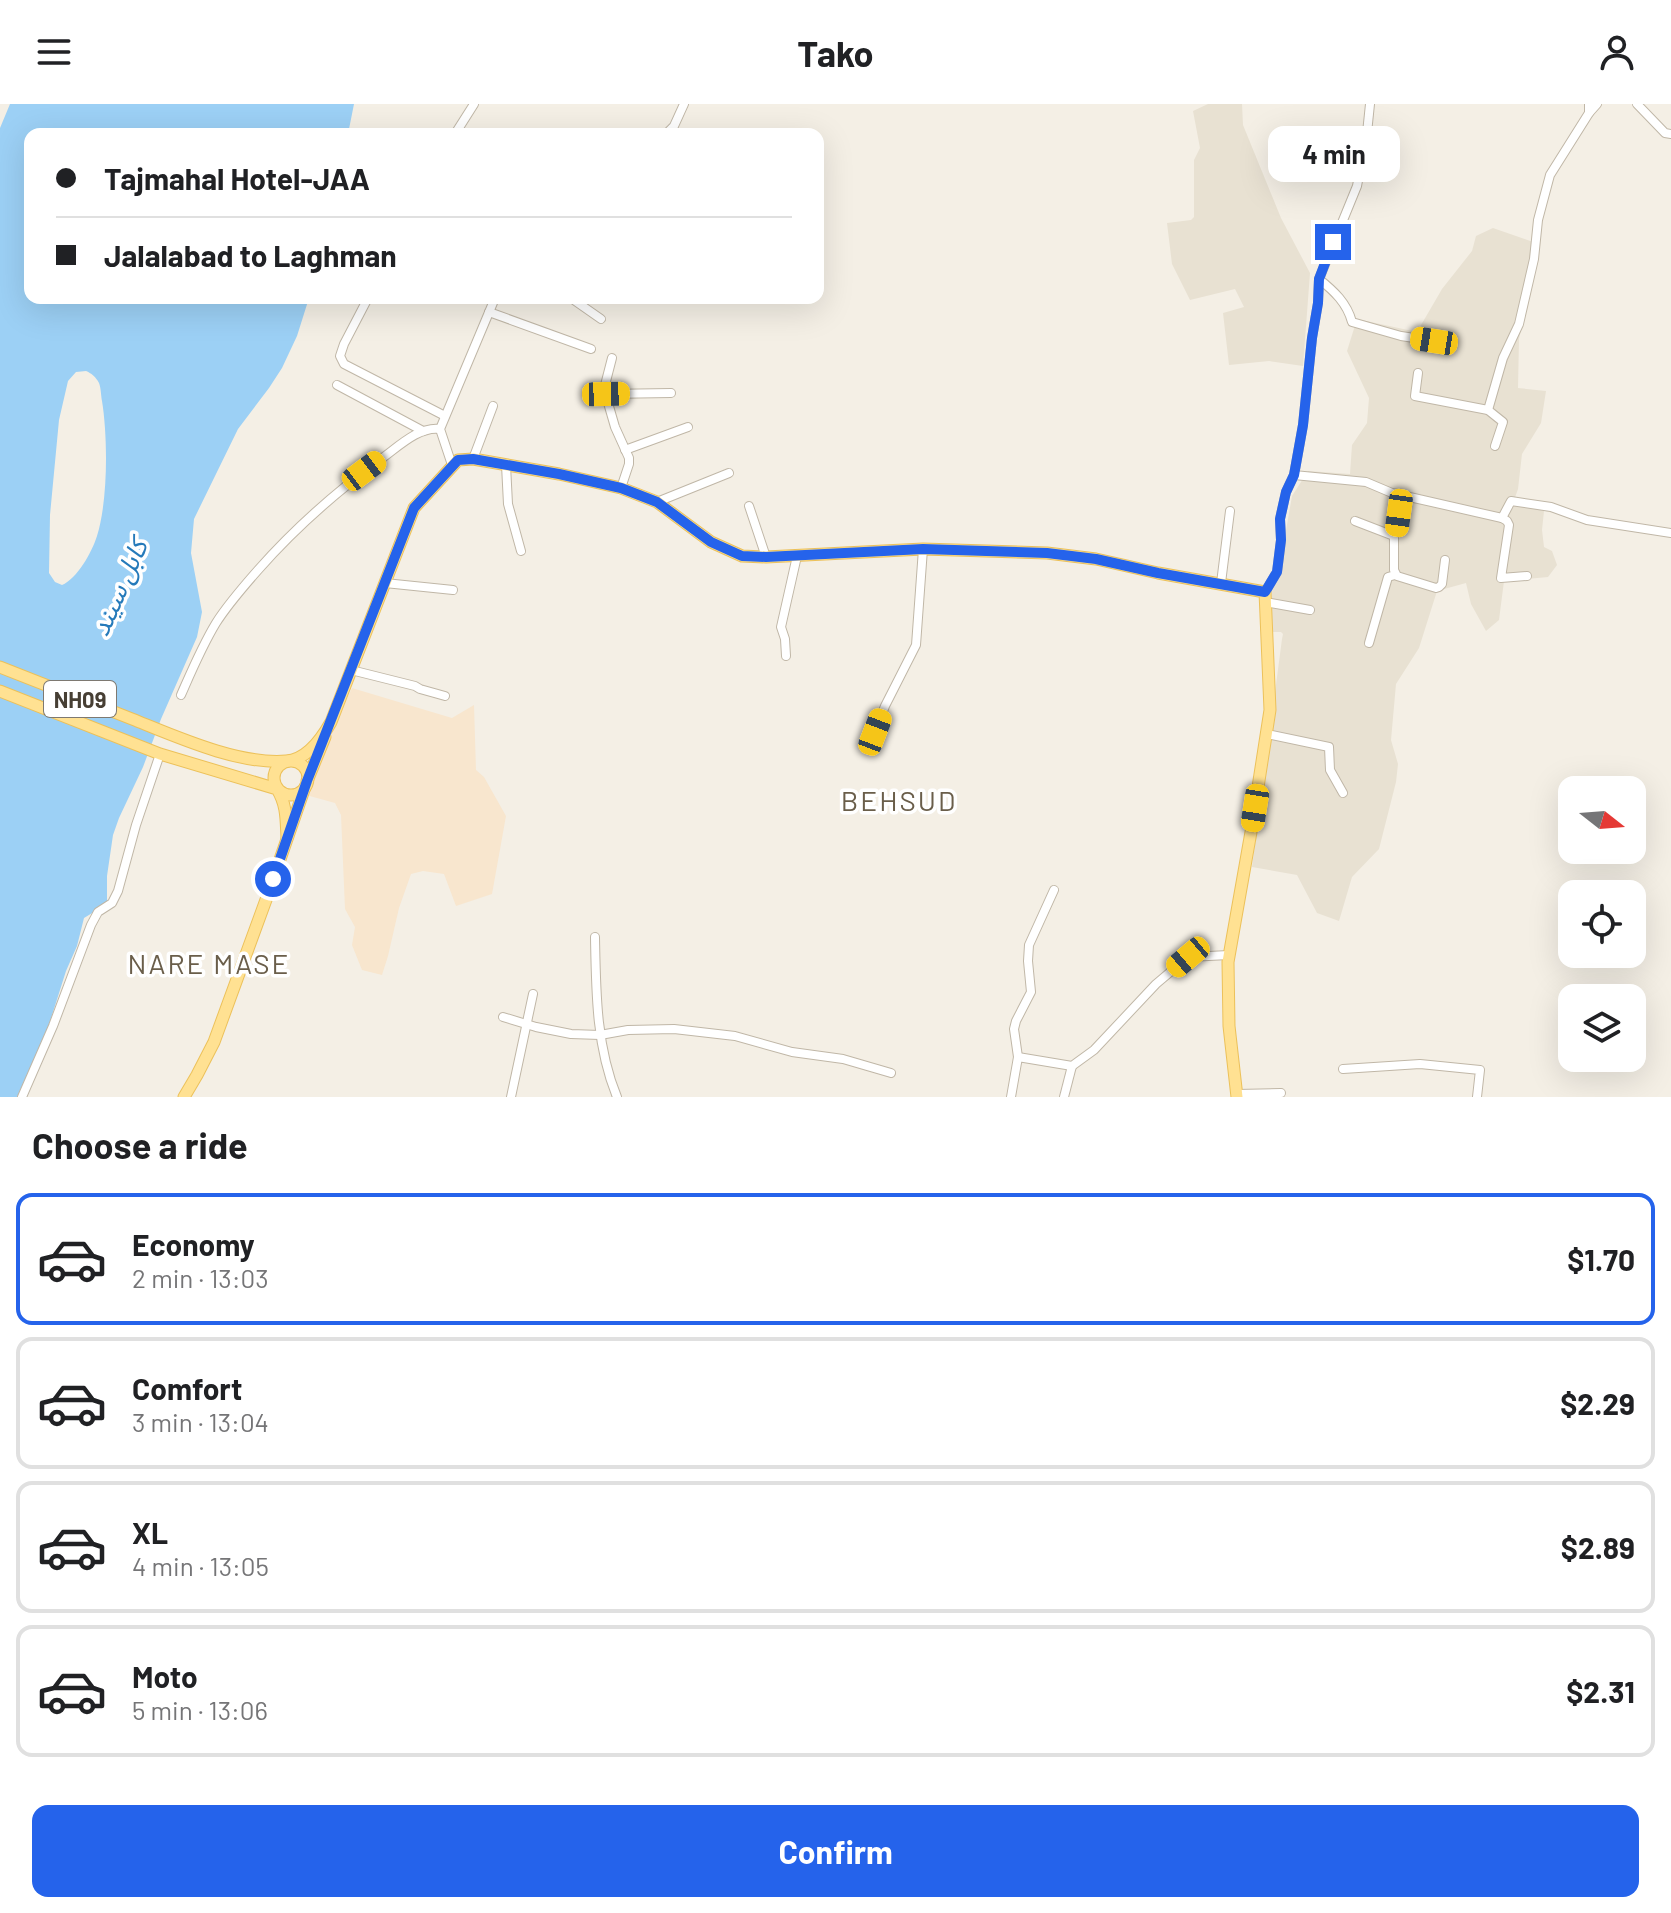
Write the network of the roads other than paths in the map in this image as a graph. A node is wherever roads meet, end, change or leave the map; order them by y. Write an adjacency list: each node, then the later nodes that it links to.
1 (474, 104): 7 (street)
2 (684, 104): 8 (street)
3 (1370, 104): 10 (street)
4 (1597, 104): 6 (street)
5 (1637, 104): 9 (street)
6 (1589, 108): 24 (street)
7 (459, 128)
8 (672, 128)
9 (1671, 134)
10 (1319, 279): 16 (street); 35 (street)
11 (365, 304): 25 (street)
12 (492, 304): 14 (street)
13 (580, 304): 15 (street)
14 (489, 312): 17 (street); 25 (street)
15 (601, 319)
16 (1434, 341)
17 (591, 349)
18 (612, 358): 22 (street)
19 (1418, 373): 24 (street)
20 (337, 385): 28 (street)
21 (671, 393): 22 (street)
22 (606, 394): 30 (street)
23 (493, 406): 31 (street)
24 (1488, 410): 29 (street)
25 (445, 416): 27 (street)
26 (688, 427): 30 (street)
27 (440, 429): 28 (street); 32 (street)
28 (423, 431): 62 (street)
29 (1495, 446)
30 (625, 450): 36 (street)
31 (473, 459): 32 (main road); 33 (main road)
32 (452, 465): 52 (main road)
33 (506, 465): 36 (main road); 46 (street)
34 (729, 473): 38 (street)
35 (1294, 475): 37 (street); 55 (street)
36 (621, 488): 38 (main road)
37 (1402, 495): 41 (street); 44 (street)
38 (657, 502): 48 (main road)
39 (749, 506): 48 (street)
40 (1230, 511): 53 (street)
41 (1502, 518): 43 (street); 51 (street)
42 (1355, 521): 44 (street)
43 (1671, 533)
44 (1394, 536): 50 (street)
45 (923, 549): 47 (main road); 53 (main road); 65 (street)
46 (521, 551)
47 (797, 556): 48 (main road); 58 (street)
48 (766, 557)
49 (1445, 560): 50 (street)
50 (1395, 575): 57 (street)
51 (1527, 576)
52 (385, 583): 54 (street); 60 (main road)
53 (1221, 583): 55 (main road)
54 (453, 590)
55 (1265, 597): 56 (street); 66 (main road)
56 (1310, 610)
57 (1369, 643)
58 (786, 656)
59 (0, 667): 68 (main road, NH09)
60 (351, 670): 63 (street); 64 (main road)
61 (0, 691): 67 (main road, NH09)
62 (181, 695)
63 (445, 696)
64 (331, 722): 68 (main road); 69 (main road)
65 (875, 732)
66 (1267, 734): 71 (street); 75 (main road)
67 (157, 753): 70 (main road, NH09); 86 (street)
68 (289, 761): 69 (main road); 70 (main road)
69 (306, 784): 70 (main road, NH09); 72 (main road)
70 (277, 789): 72 (main road)
71 (1343, 793)
72 (287, 838): 87 (main road)
73 (1054, 890): 80 (street)
74 (595, 937): 79 (street)
75 (1229, 955): 81 (street); 85 (main road)
76 (533, 994): 78 (street)
77 (503, 1017): 78 (street)
78 (527, 1024): 79 (street); 88 (street)
79 (600, 1035): 83 (street); 89 (street)
80 (1018, 1057): 81 (street); 90 (street)
81 (1072, 1066): 91 (street)
82 (1343, 1069): 92 (street)
83 (891, 1073)
84 (1281, 1093): 85 (street)
85 (1237, 1096)
86 (22, 1097)
87 (184, 1097)
88 (511, 1097)
89 (617, 1097)
90 (1011, 1097)
91 (1064, 1097)
92 (1477, 1097)

